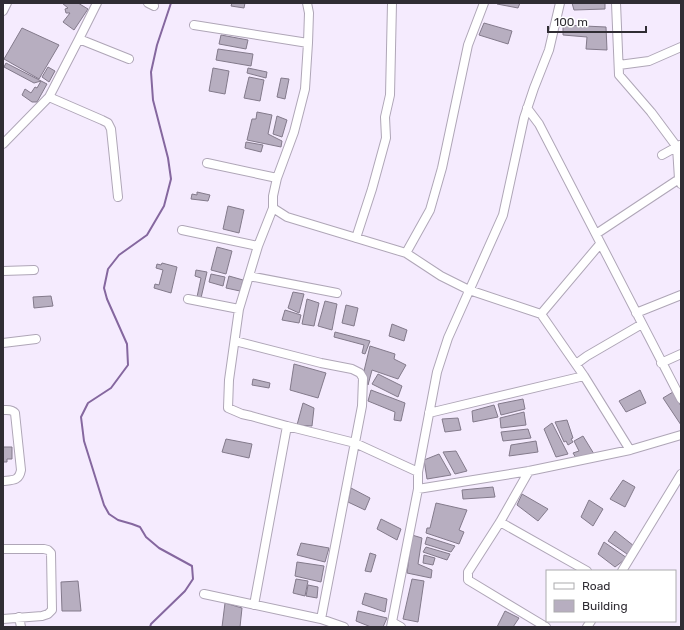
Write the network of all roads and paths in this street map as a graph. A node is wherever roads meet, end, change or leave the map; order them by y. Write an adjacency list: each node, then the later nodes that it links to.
1 (7, 3): 8 (street)
2 (97, 3): 10 (street)
3 (307, 3): 11 (street)
4 (392, 3): 27 (street)
5 (484, 3): 30 (street)
6 (560, 3): 16 (street)
7 (616, 3): 14 (street)
8 (3, 11)
9 (194, 25): 11 (street)
10 (80, 39): 13 (street); 15 (street)
11 (308, 44): 21 (street)
12 (681, 47): 14 (street)
13 (129, 59)
14 (619, 64): 18 (street)
15 (49, 97): 17 (street); 23 (street)
16 (527, 108): 26 (street); 34 (street)
17 (3, 144)
18 (679, 146): 19 (street); 22 (street)
19 (662, 155)
20 (207, 163): 21 (street)
21 (278, 178): 24 (street)
22 (680, 182): 26 (street)
23 (118, 198)
24 (273, 208): 27 (street); 29 (street)
25 (182, 230): 29 (street)
26 (596, 234): 28 (street)
27 (356, 238): 30 (street)
28 (600, 244): 39 (street); 40 (street)
29 (258, 246): 33 (street)
30 (406, 253): 34 (street)
31 (34, 270): 32 (street)
32 (3, 271)
33 (249, 276): 35 (street); 38 (street)
34 (470, 290): 40 (street); 51 (street)
35 (337, 293)
36 (681, 296): 39 (street)
37 (188, 300): 38 (street)
38 (239, 309): 43 (street)
39 (636, 313): 41 (street)
40 (541, 314): 47 (street)
41 (642, 324): 46 (street); 47 (street)
42 (36, 340): 44 (street)
43 (235, 341): 52 (street); 54 (street)
44 (3, 343)
45 (681, 354): 46 (street)
46 (661, 363): 49 (street)
47 (576, 364): 48 (street)
48 (584, 376): 51 (street); 55 (street)
49 (681, 399)
50 (3, 410): 59 (street)
51 (429, 413): 57 (street)
52 (287, 426): 54 (street); 66 (street)
53 (681, 435): 55 (street)
54 (355, 443): 57 (street); 69 (street)
55 (630, 450): 56 (street)
56 (528, 471): 60 (street); 61 (street)
57 (418, 472): 60 (street)
58 (681, 474): 64 (street)
59 (3, 481)
60 (418, 489): 70 (street)
61 (500, 522): 63 (street); 74 (street)
62 (3, 549): 67 (street)
63 (585, 570)
64 (623, 570)
65 (204, 594): 66 (street)
66 (254, 605): 69 (street)
67 (19, 618): 68 (street); 71 (street)
68 (3, 619)
69 (321, 619): 72 (street)
70 (392, 625): 73 (street)
71 (21, 627)
72 (344, 627)
73 (401, 627)
74 (546, 627)

